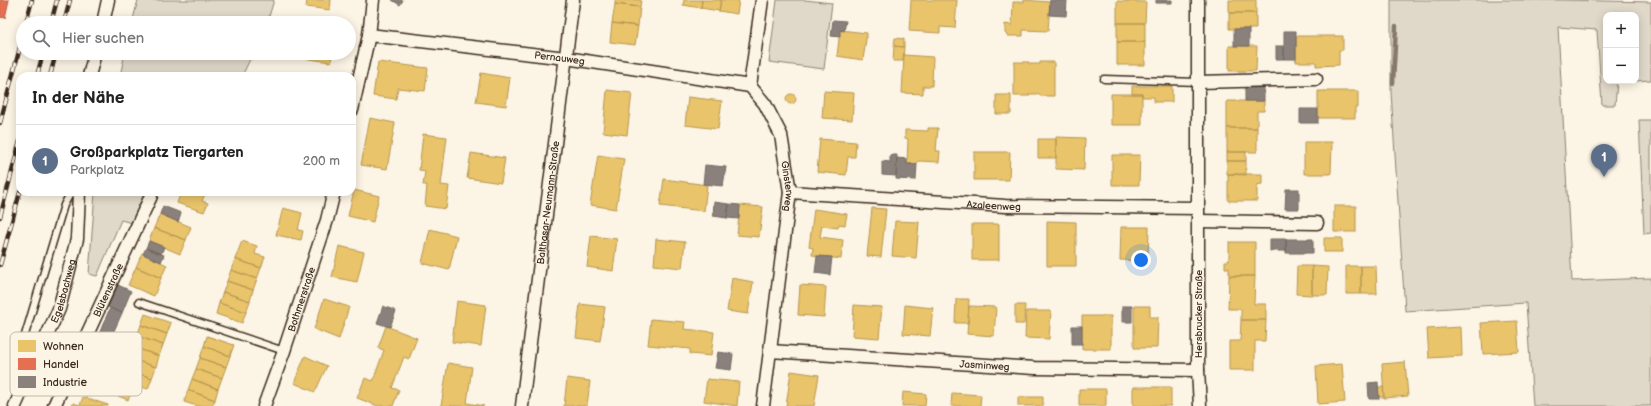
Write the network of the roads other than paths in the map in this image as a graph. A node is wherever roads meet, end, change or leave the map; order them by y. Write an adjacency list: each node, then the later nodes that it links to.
1 (108, 0): 6 (street)
2 (373, 0): 7 (street)
3 (573, 0): 8 (street, Balthasar-Neumann-Straße)
4 (762, 0): 14 (street)
5 (1198, 0): 13 (street, Hersbrucker Straße)
6 (105, 16)
7 (369, 35): 8 (street, Pernauweg); 15 (street)
8 (566, 58): 14 (street, Pernauweg); 34 (street, Balthasar-Neumann-Straße)
9 (93, 60): 10 (street)
10 (90, 72)
11 (1104, 79): 13 (lane)
12 (1316, 79): 13 (street)
13 (1198, 82): 21 (street, Hersbrucker Straße)
14 (750, 86): 16 (street, Ginsterweg)
15 (356, 92)
16 (790, 192): 21 (street, Azaleenweg); 29 (street, Ginsterweg)
17 (69, 196): 25 (lane)
18 (79, 196): 26 (street, Egelsbachweg)
19 (151, 196): 27 (street, Blütenstraße)
20 (333, 196): 28 (street, Bothmerstraße)
21 (1198, 208): 22 (street, Hersbrucker Straße)
22 (1198, 221): 23 (street); 30 (street, Hersbrucker Straße)
23 (1317, 223)
24 (139, 302): 28 (lane)
25 (26, 332)
26 (48, 332)
27 (88, 332)
28 (284, 351): 33 (street, Bothmerstraße)
29 (770, 351): 30 (street, Jasminweg); 35 (street, Ginsterweg)
30 (1198, 370): 36 (street, Hersbrucker Straße)
31 (59, 396): 32 (street, Blütenstraße)
32 (54, 406)
33 (264, 406)
34 (522, 406)
35 (763, 406)
36 (1200, 406)

